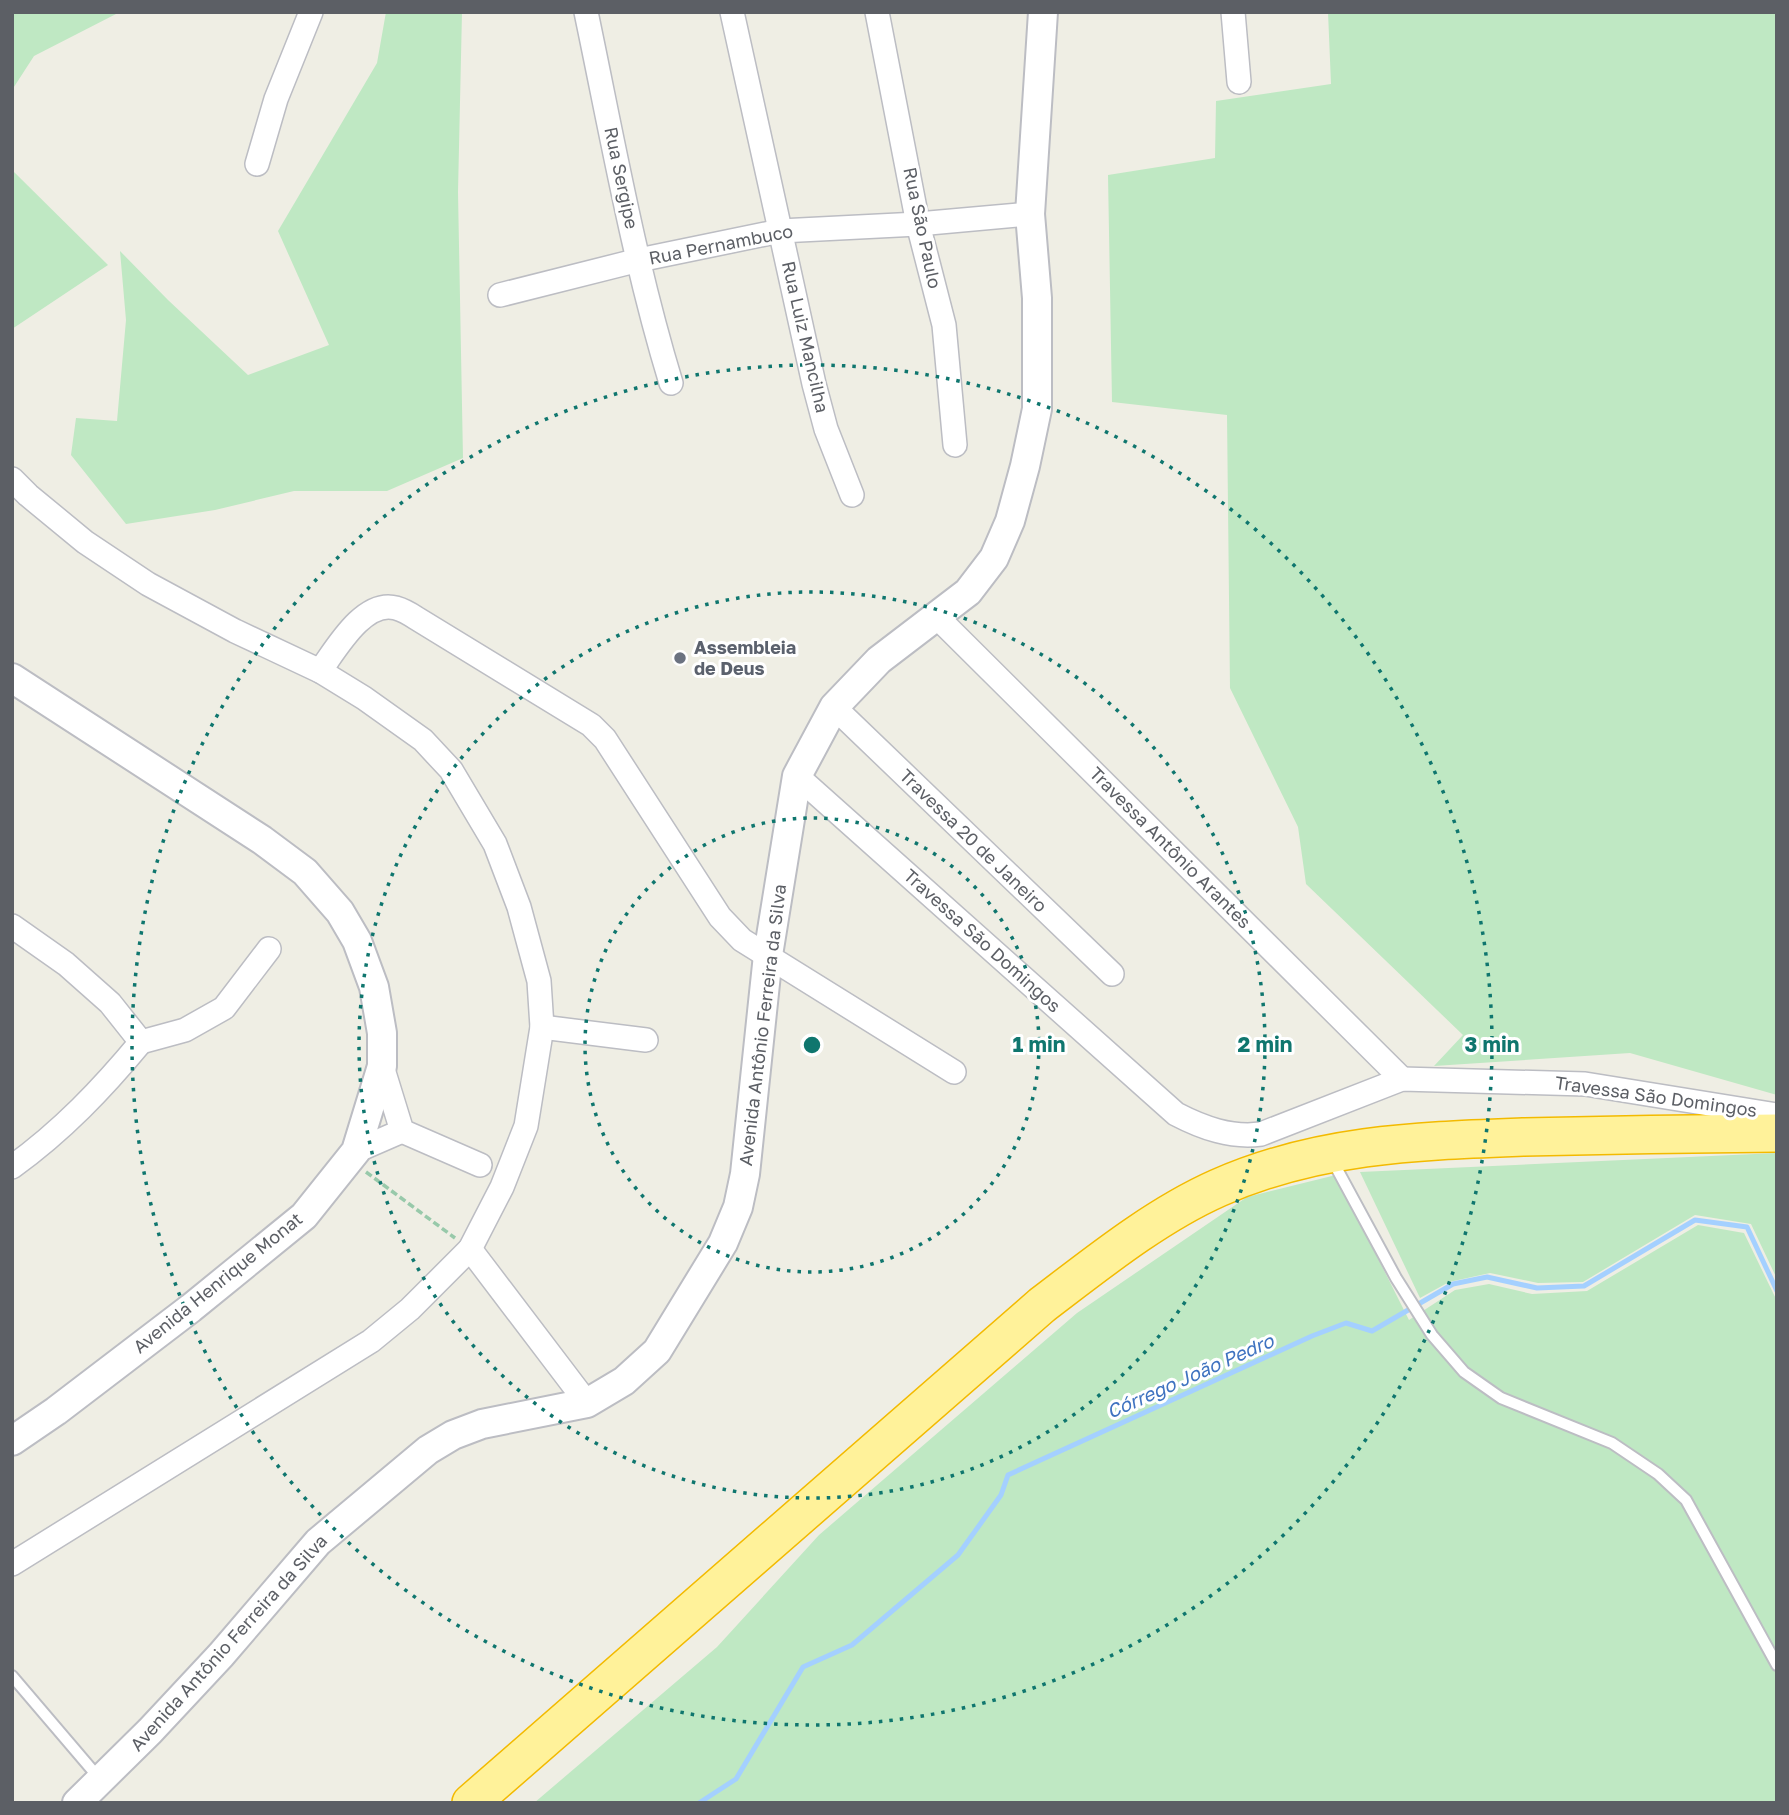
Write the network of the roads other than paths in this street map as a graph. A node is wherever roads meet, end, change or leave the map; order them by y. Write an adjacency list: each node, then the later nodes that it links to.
1 (311, 12): 8 (street)
2 (586, 12): 12 (street, Rua Sergipe)
3 (732, 12): 11 (street, Rua Luiz Mancilha)
4 (877, 12): 10 (street, Rua São Paulo)
5 (1043, 12): 9 (street, Avenida Antônio Ferreira da Silva)
6 (1233, 12): 7 (street)
7 (1239, 82)
8 (257, 164)
9 (1030, 214): 10 (street, Rua Pernambuco); 18 (street, Avenida Antônio Ferreira da Silva)
10 (918, 224): 11 (street, Rua Pernambuco); 15 (street, Rua São Paulo)
11 (780, 231): 12 (street, Rua Pernambuco); 17 (street, Rua Luiz Mancilha)
12 (639, 260): 13 (street, Rua Pernambuco); 14 (street, Rua Sergipe)
13 (500, 295)
14 (671, 383)
15 (955, 445)
16 (12, 479): 19 (street)
17 (852, 495)
18 (937, 617): 21 (street, Avenida Antônio Ferreira da Silva); 32 (street, Travessa Antônio Arantes)
19 (320, 671): 25 (street); 27 (street)
20 (12, 678): 30 (street, Avenida Henrique Monat)
21 (834, 707): 22 (street, Avenida Antônio Ferreira da Silva); 26 (street, Travessa 20 de Janeiro)
22 (797, 776): 25 (street, Avenida Antônio Ferreira da Silva); 32 (street, Travessa São Domingos)
23 (12, 926): 29 (street)
24 (269, 948): 29 (street)
25 (768, 955): 31 (street); 41 (street, Avenida Antônio Ferreira da Silva)
26 (1112, 974)
27 (542, 1027): 28 (street); 40 (street)
28 (646, 1040)
29 (141, 1042): 39 (street)
30 (382, 1066): 34 (street); 37 (street, Avenida Henrique Monat)
31 (954, 1072)
32 (1402, 1079): 33 (street, Travessa São Domingos)
33 (1777, 1115)
34 (402, 1131): 37 (street); 38 (street)
35 (1777, 1133): 36 (highway)
36 (1328, 1153): 44 (lane); 48 (highway)
37 (353, 1156): 42 (street, Avenida Henrique Monat)
38 (480, 1165)
39 (12, 1167)
40 (470, 1249): 41 (street); 43 (street)
41 (587, 1403): 46 (street, Avenida Antônio Ferreira da Silva)
42 (12, 1441)
43 (12, 1564)
44 (1777, 1665)
45 (12, 1676): 46 (lane)
46 (101, 1781): 47 (street, Avenida Antônio Ferreira da Silva)
47 (77, 1803)
48 (471, 1803)

